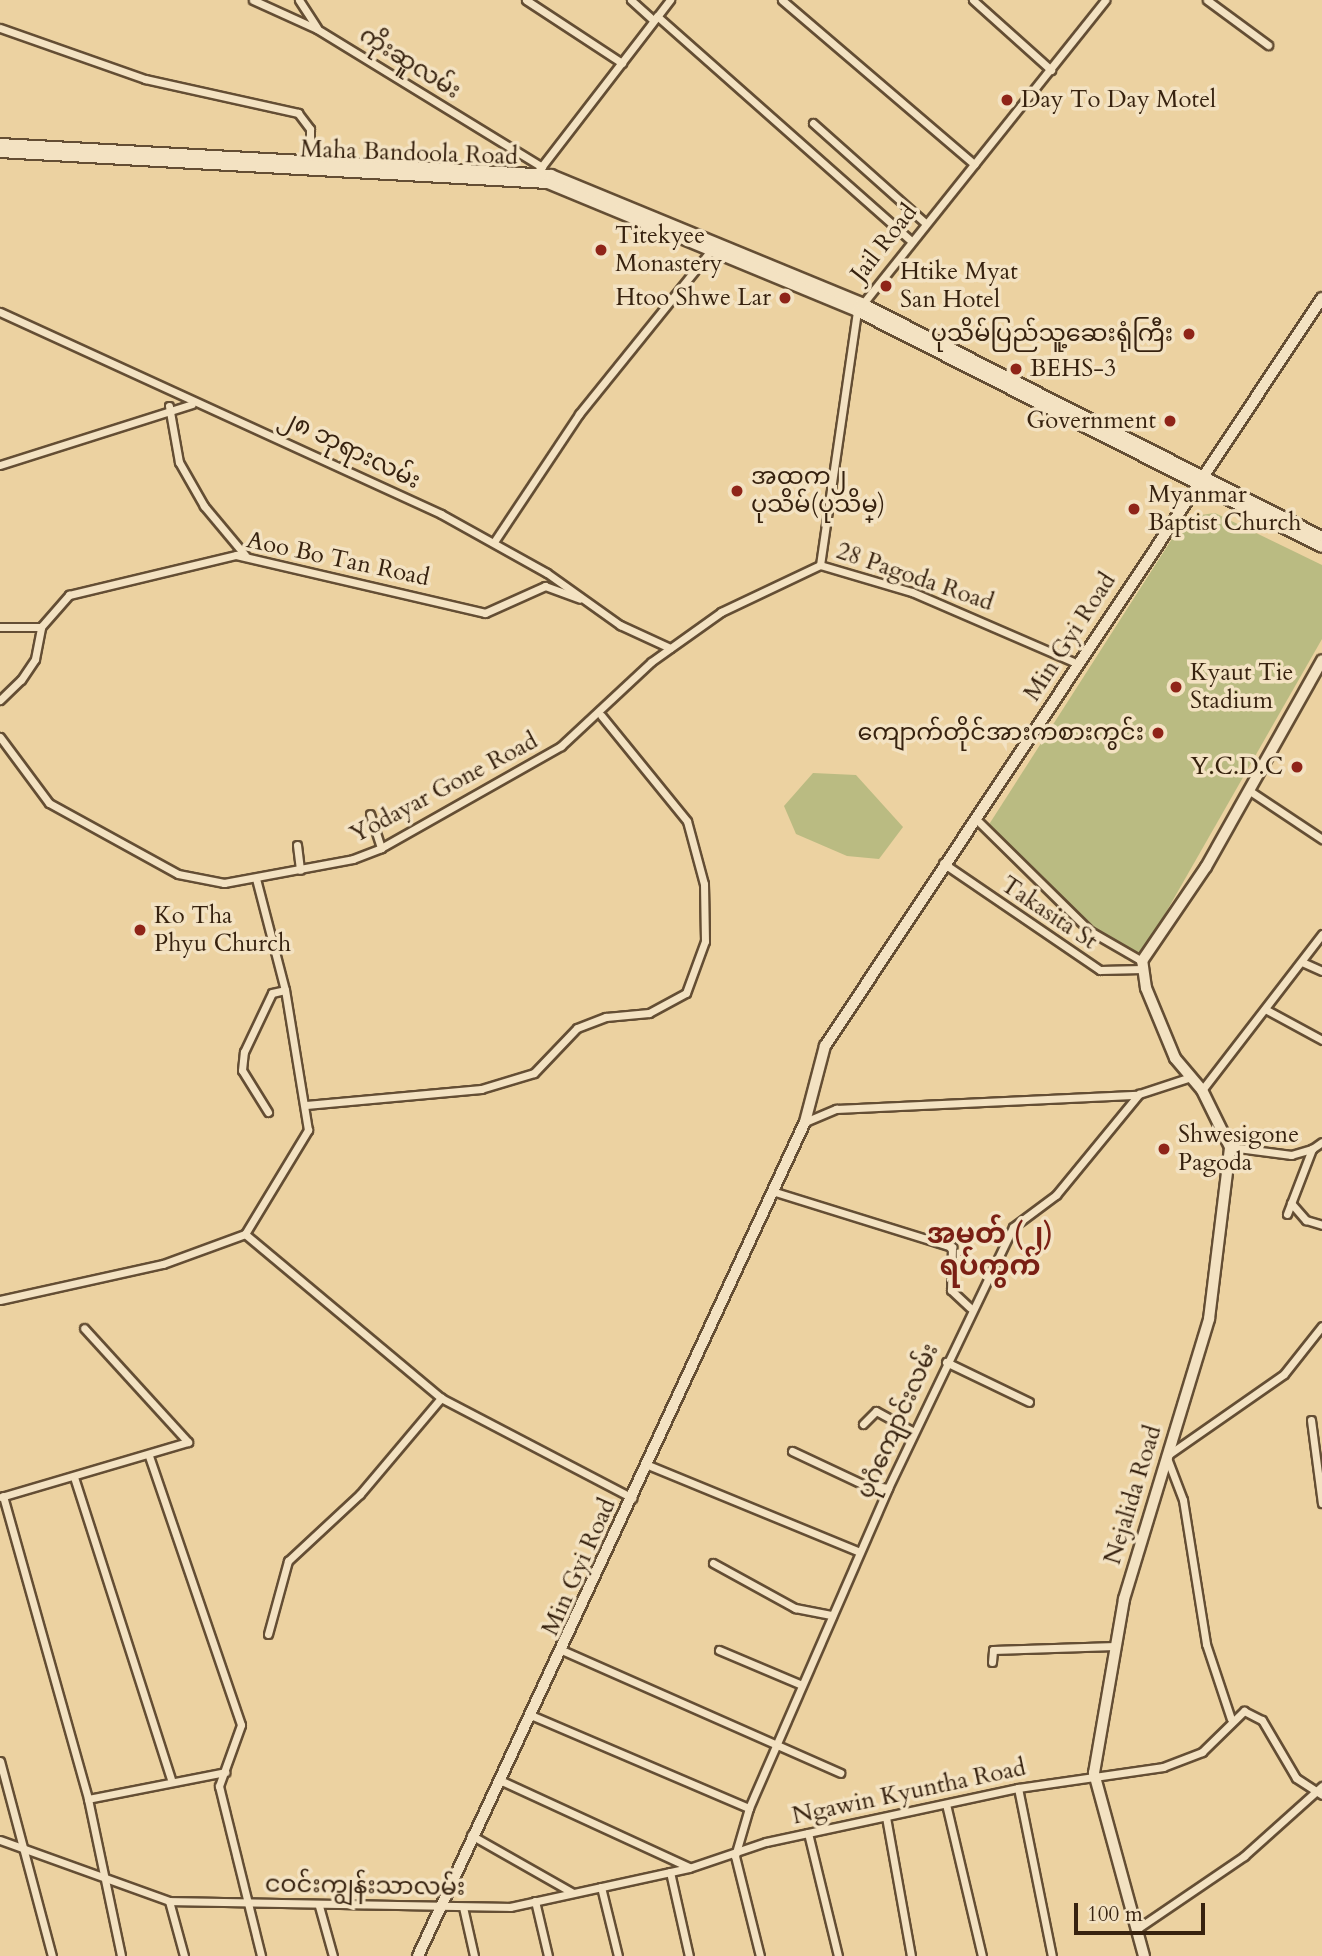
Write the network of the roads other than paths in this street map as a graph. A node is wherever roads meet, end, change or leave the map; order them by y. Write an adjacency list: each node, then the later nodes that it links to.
1 (253, 0): 12 (street, ကိုးဆူလမ်း)
2 (299, 0): 12 (street)
3 (526, 0): 14 (street)
4 (631, 0): 10 (street)
5 (670, 0): 10 (street)
6 (782, 0): 19 (street)
7 (973, 0): 15 (street)
8 (1105, 0): 15 (street, Jail Road)
9 (1207, 0): 13 (street)
10 (655, 18): 14 (street); 23 (street)
11 (0, 28): 20 (street)
12 (317, 29): 21 (street, ကိုးဆူလမ်း)
13 (1268, 45)
14 (622, 63): 21 (street)
15 (1051, 69): 19 (street, Jail Road)
16 (813, 123): 22 (street)
17 (0, 144): 20 (main road, Maha Bandoola Road)
18 (0, 152): 20 (main road, Maha Bandoola Road)
19 (974, 164): 22 (street, Jail Road)
20 (310, 168): 21 (main road, Maha Bandoola Road)
21 (537, 172): 24 (main road, Maha Bandoola Road); 26 (main road, Maha Bandoola Road)
22 (924, 222): 23 (street, Jail Road)
23 (909, 239): 26 (street, Jail Road)
24 (713, 248): 26 (main road, Maha Bandoola Road); 33 (street)
25 (1322, 298): 31 (main road, Min Gyi Road)
26 (859, 307): 31 (main road, Maha Bandoola Road); 36 (street, Jail Road)
27 (0, 312): 28 (street, ၂၈ ဘုရားလမ်း)
28 (193, 404): 29 (street); 33 (street, ၂၈ ဘုရားလမ်း)
29 (169, 406): 30 (street); 35 (street)
30 (0, 465)
31 (1198, 480): 32 (main road, Maha Bandoola Road); 34 (main road, Maha Bandoola Road); 42 (main road, Min Gyi Road)
32 (1322, 537)
33 (494, 542): 37 (street, ၂၈ ဘုရားလမ်း)
34 (1322, 547)
35 (245, 556): 37 (street, Aoo Bo Tan Road); 39 (street, Aoo Bo Tan Road)
36 (820, 565): 40 (street, 28 Pagoda Road); 42 (street, 28 Pagoda Road)
37 (595, 604): 40 (street, ၂၈ ဘုရားလမ်း)
38 (0, 627): 39 (street)
39 (41, 627): 43 (street, Aoo Bo Tan Road)
40 (670, 648): 44 (street, Yodayar Gone Road)
41 (1322, 660): 46 (main road)
42 (1078, 664): 48 (main road, Min Gyi Road)
43 (0, 700)
44 (601, 715): 51 (street, Yodayar Gone Road); 65 (street)
45 (0, 737): 54 (street, Yodayar Gone Road)
46 (1250, 791): 49 (street); 57 (main road)
47 (370, 814): 51 (street)
48 (975, 819): 52 (main road, Min Gyi Road); 57 (street)
49 (1322, 839)
50 (298, 845): 53 (street)
51 (381, 848): 53 (street, Yodayar Gone Road)
52 (943, 863): 57 (street, Takasita St); 67 (main road, Min Gyi Road)
53 (300, 870): 54 (street, Yodayar Gone Road)
54 (256, 879): 59 (street)
55 (1322, 934): 56 (street)
56 (1302, 962): 58 (street); 60 (street)
57 (1142, 965): 62 (main road)
58 (1322, 971)
59 (285, 990): 65 (street); 66 (street)
60 (1265, 1009): 61 (street); 63 (street)
61 (1322, 1040)
62 (1191, 1077): 63 (main road); 64 (street)
63 (1202, 1090): 69 (main road)
64 (1139, 1094): 67 (street); 77 (street, ပုဂံကျောင်းလမ်း)
65 (306, 1105): 75 (street)
66 (268, 1112)
67 (805, 1122): 71 (main road, Min Gyi Road)
68 (1322, 1142): 70 (street)
69 (1230, 1147): 70 (street); 88 (main road, Nejalida Road)
70 (1312, 1149): 72 (street)
71 (772, 1191): 77 (street); 89 (main road, Min Gyi Road)
72 (1291, 1203): 73 (street); 74 (street)
73 (1287, 1214)
74 (1322, 1226)
75 (245, 1234): 76 (street); 81 (street)
76 (0, 1300)
77 (970, 1308): 80 (street, ပုဂံကျောင်းလမ်း)
78 (1322, 1326): 88 (street)
79 (84, 1328): 87 (street)
80 (946, 1362): 82 (street); 85 (street, ပုဂံကျောင်းလမ်း)
81 (441, 1398): 94 (street); 99 (street)
82 (1029, 1402)
83 (1311, 1420): 92 (street)
84 (863, 1424): 85 (street)
85 (914, 1432): 91 (street, ပုဂံကျောင်းလမ်း)
86 (792, 1451): 91 (street)
87 (149, 1456): 90 (street); 109 (street)
88 (1167, 1456): 100 (main road, Nejalida Road); 106 (street)
89 (648, 1465): 94 (main road, Min Gyi Road); 96 (street)
90 (74, 1477): 93 (street); 112 (street)
91 (888, 1488): 96 (street, ပုဂံကျောင်းလမ်း)
92 (1321, 1491): 95 (street)
93 (1, 1497): 118 (street)
94 (633, 1499): 102 (main road, Min Gyi Road)
95 (1322, 1503)
96 (860, 1552): 98 (street, ပုဂံကျောင်းလမ်း)
97 (713, 1563): 98 (street)
98 (832, 1615): 104 (street, ပုဂံကျောင်းလမ်း)
99 (268, 1634)
100 (1115, 1646): 103 (street); 111 (main road, Nejalida Road)
101 (719, 1650): 104 (street)
102 (564, 1651): 105 (main road, Min Gyi Road); 107 (street)
103 (992, 1662)
104 (802, 1685): 107 (street, ပုဂံကျောင်းလမ်း)
105 (533, 1716): 113 (main road, Min Gyi Road); 120 (street)
106 (1231, 1719): 111 (street, Ngawin Kyuntha Road); 116 (street)
107 (775, 1749): 110 (street); 120 (street, ပုဂံကျောင်းလမ်း)
108 (0, 1761): 125 (street)
109 (225, 1772): 112 (street); 134 (street)
110 (840, 1773)
111 (1094, 1773): 115 (street, Ngawin Kyuntha Road); 138 (main road, Nejalida Road)
112 (172, 1779): 118 (street)
113 (504, 1782): 123 (main road, Min Gyi Road); 127 (street)
114 (1322, 1786): 116 (street)
115 (1018, 1788): 119 (street, Ngawin Kyuntha Road); 153 (street)
116 (1314, 1790): 117 (street); 138 (street)
117 (1322, 1795)
118 (88, 1799): 129 (street)
119 (946, 1804): 121 (street, Ngawin Kyuntha Road); 152 (street)
120 (749, 1808): 126 (street, ပုဂံကျောင်းလမ်း)
121 (886, 1817): 122 (street, Ngawin Kyuntha Road); 151 (street)
122 (808, 1833): 126 (street, Ngawin Kyuntha Road); 150 (street)
123 (471, 1835): 131 (street); 136 (main road, Min Gyi Road)
124 (0, 1840): 125 (street, ငဝင်းကျွန်းသာလမ်း)
125 (20, 1846): 129 (street, ငဝင်းကျွန်းသာလမ်း); 139 (street)
126 (735, 1856): 127 (street, ငဝင်းကျွန်းသာလမ်း); 149 (street)
127 (689, 1868): 128 (street, ငဝင်းကျွန်းသာလမ်း)
128 (670, 1872): 130 (street, ငဝင်းကျွန်းသာလမ်း); 148 (street)
129 (101, 1877): 132 (street, ငဝင်းကျွန်းသာလမ်း); 140 (street)
130 (601, 1887): 131 (street, ငဝင်းကျွန်းသာလမ်း); 147 (street)
131 (573, 1893): 133 (street, ငဝင်းကျွန်းသာလမ်း)
132 (169, 1901): 134 (street, ငဝင်းကျွန်းသာလမ်း); 141 (street)
133 (535, 1901): 137 (street, ငဝင်းကျွန်းသာလမ်း); 146 (street)
134 (246, 1904): 135 (street, ငဝင်းကျွန်းသာလမ်း); 142 (street)
135 (319, 1906): 136 (street, ငဝင်းကျွန်းသာလမ်း); 143 (street)
136 (444, 1907): 137 (street, ငဝင်းကျွန်းသာလမ်း); 144 (main road, Min Gyi Road)
137 (463, 1907): 145 (street)
138 (1140, 1927): 154 (main road, Nejalida Road)
139 (52, 1956)
140 (121, 1956)
141 (184, 1956)
142 (261, 1956)
143 (333, 1956)
144 (418, 1956)
145 (474, 1956)
146 (548, 1956)
147 (618, 1956)
148 (690, 1956)
149 (760, 1956)
150 (838, 1956)
151 (911, 1956)
152 (982, 1956)
153 (1052, 1956)
154 (1144, 1956)

